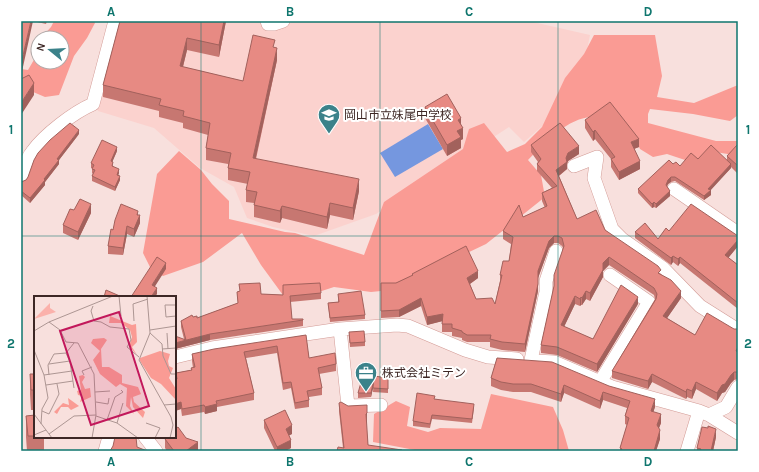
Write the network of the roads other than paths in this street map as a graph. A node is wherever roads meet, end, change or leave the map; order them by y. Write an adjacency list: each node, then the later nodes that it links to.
1 (115, 21): 5 (street)
2 (267, 21): 3 (street)
3 (283, 21)
4 (574, 166): 11 (street)
5 (21, 178)
6 (674, 189): 7 (street)
7 (738, 233)
8 (556, 251): 13 (street)
9 (610, 275): 14 (street)
10 (340, 329): 12 (street); 13 (street); 16 (street)
11 (738, 330)
12 (176, 356)
13 (531, 360): 14 (street)
14 (600, 382): 17 (street)
15 (738, 387): 17 (street)
16 (381, 405)
17 (704, 413): 18 (street); 23 (street)
18 (738, 433)
19 (109, 438): 21 (street)
20 (147, 438): 22 (street)
21 (105, 451)
22 (156, 451)
23 (687, 451)

